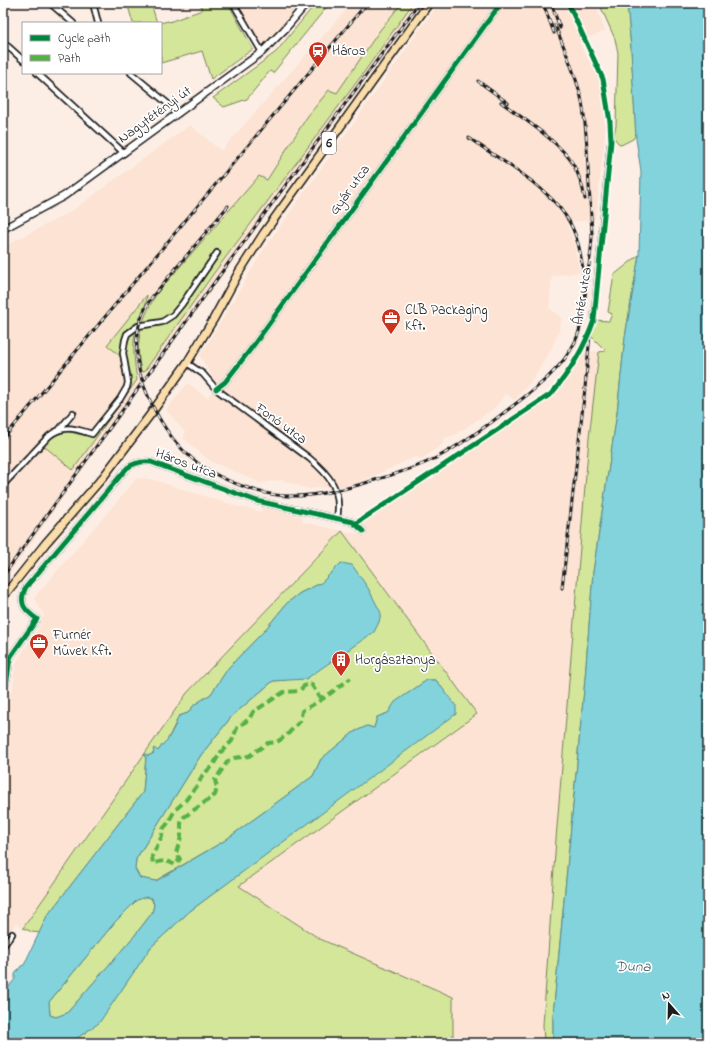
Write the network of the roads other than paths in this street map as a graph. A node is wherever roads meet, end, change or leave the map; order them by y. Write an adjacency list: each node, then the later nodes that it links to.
1 (50, 3): 7 (street)
2 (93, 3): 8 (street)
3 (233, 3): 10 (street)
4 (307, 3): 10 (main road, Nagytétényi út)
5 (429, 3): 18 (main road, 6)
6 (501, 3): 19 (street, Gyár utca)
7 (72, 22)
8 (98, 22)
9 (3, 42): 11 (street)
10 (262, 52): 14 (main road, Nagytétényi út)
11 (22, 59)
12 (38, 74): 15 (street)
13 (132, 74): 14 (street)
14 (179, 113): 15 (main road, Nagytétényi út)
15 (124, 153): 16 (main road, Nagytétényi út)
16 (3, 229)
17 (217, 253): 21 (street)
18 (186, 363): 19 (street, Fonó utca); 25 (main road, 6)
19 (216, 389): 23 (street, Fonó utca)
20 (73, 413): 21 (street)
21 (59, 430): 22 (street)
22 (3, 485)
23 (337, 518): 24 (street, Háros utca); 26 (street, Háros utca)
24 (363, 531)
25 (3, 597)
26 (3, 688)
27 (12, 934): 28 (street)
28 (3, 946)

